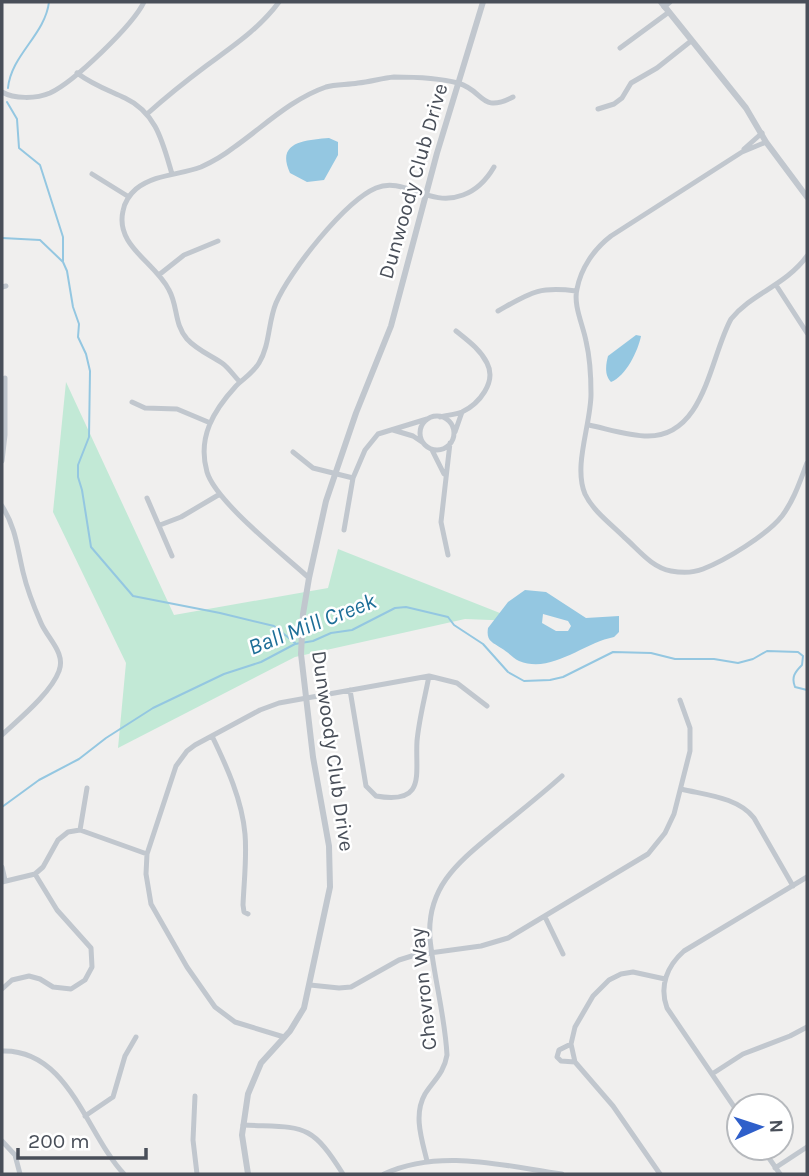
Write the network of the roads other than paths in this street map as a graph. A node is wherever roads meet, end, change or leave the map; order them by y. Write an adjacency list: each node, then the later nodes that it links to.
1 (144, 2): 7 (street)
2 (279, 2): 12 (street)
3 (483, 2): 8 (street, Dunwoody Club Drive)
4 (666, 6): 5 (street); 6 (street)
5 (691, 41): 11 (street); 13 (street)
6 (620, 48)
7 (77, 73): 9 (street); 12 (street)
8 (458, 83): 10 (street); 18 (street); 19 (street, Dunwoody Club Drive)
9 (2, 92)
10 (513, 97)
11 (598, 109)
12 (147, 114): 18 (street)
13 (762, 133): 14 (street); 15 (street)
14 (766, 142): 15 (street); 21 (street)
15 (741, 152): 26 (street)
16 (494, 167): 19 (street)
17 (92, 174): 20 (street)
18 (172, 174): 20 (street)
19 (426, 196): 31 (street); 47 (street, Dunwoody Club Drive)
20 (129, 197): 24 (street)
21 (807, 197)
22 (218, 242): 24 (street)
23 (807, 256): 25 (street)
24 (160, 274): 31 (street)
25 (776, 285): 29 (street); 37 (street)
26 (576, 291): 27 (street); 37 (street)
27 (498, 312)
28 (456, 331): 33 (street)
29 (807, 333)
30 (5, 378): 40 (street)
31 (240, 382): 36 (street)
32 (132, 402): 36 (street)
33 (462, 412): 34 (street); 39 (street)
34 (440, 416): 35 (street); 39 (street)
35 (427, 419): 38 (street); 41 (street)
36 (208, 422): 50 (street)
37 (589, 425): 46 (street)
38 (393, 430): 41 (street); 49 (street)
39 (454, 433): 42 (street)
40 (3, 441): 45 (street)
41 (422, 442): 43 (street)
42 (450, 443): 43 (street); 48 (street)
43 (432, 450): 48 (street)
44 (293, 452): 47 (street)
45 (2, 461)
46 (807, 463)
47 (335, 473): 49 (street); 57 (street, Dunwoody Club Drive)
48 (445, 477): 55 (street)
49 (353, 478): 54 (street)
50 (220, 494): 53 (street); 57 (street)
51 (147, 498): 53 (street)
52 (2, 506): 63 (street)
53 (160, 525): 56 (street)
54 (344, 530)
55 (448, 555)
56 (173, 556)
57 (309, 578): 60 (street, Dunwoody Club Drive)
58 (429, 676): 59 (street); 59 (street); 62 (street)
59 (350, 690): 60 (street)
60 (305, 698): 64 (street); 80 (street, Dunwoody Club Drive)
61 (680, 700): 67 (street)
62 (487, 706)
63 (2, 736)
64 (212, 736): 69 (street); 75 (street)
65 (562, 776): 77 (street, Chevron Way)
66 (88, 788): 68 (street)
67 (681, 789): 74 (street); 76 (street)
68 (80, 830): 69 (street); 71 (street)
69 (147, 854): 84 (street)
70 (2, 867): 73 (street)
71 (35, 874): 73 (street); 81 (street)
72 (807, 877): 74 (street)
73 (3, 881)
74 (793, 886): 79 (street)
75 (248, 915)
76 (545, 918): 77 (street); 78 (street)
77 (432, 952): 80 (street); 95 (street, Chevron Way)
78 (563, 954)
79 (665, 979): 85 (street); 88 (street)
80 (310, 985): 84 (street, Dunwoody Club Drive)
81 (2, 989)
82 (807, 1027): 88 (street)
83 (136, 1037): 91 (street)
84 (284, 1037): 92 (street, Dunwoody Club Drive)
85 (571, 1044): 87 (street); 87 (street)
86 (2, 1051): 91 (street)
87 (575, 1062): 105 (street)
88 (712, 1074): 89 (street)
89 (725, 1093)
90 (195, 1096): 100 (street)
91 (85, 1116): 99 (street)
92 (243, 1125): 101 (street, Dunwoody Club Drive); 102 (street)
93 (2, 1141): 98 (street)
94 (807, 1147): 97 (street)
95 (427, 1161): 103 (street); 104 (street)
96 (771, 1162): 97 (street)
97 (775, 1168): 106 (street)
98 (20, 1174)
99 (124, 1174)
100 (197, 1174)
101 (248, 1174)
102 (343, 1174)
103 (384, 1174)
104 (562, 1174)
105 (660, 1174)
106 (780, 1174)

